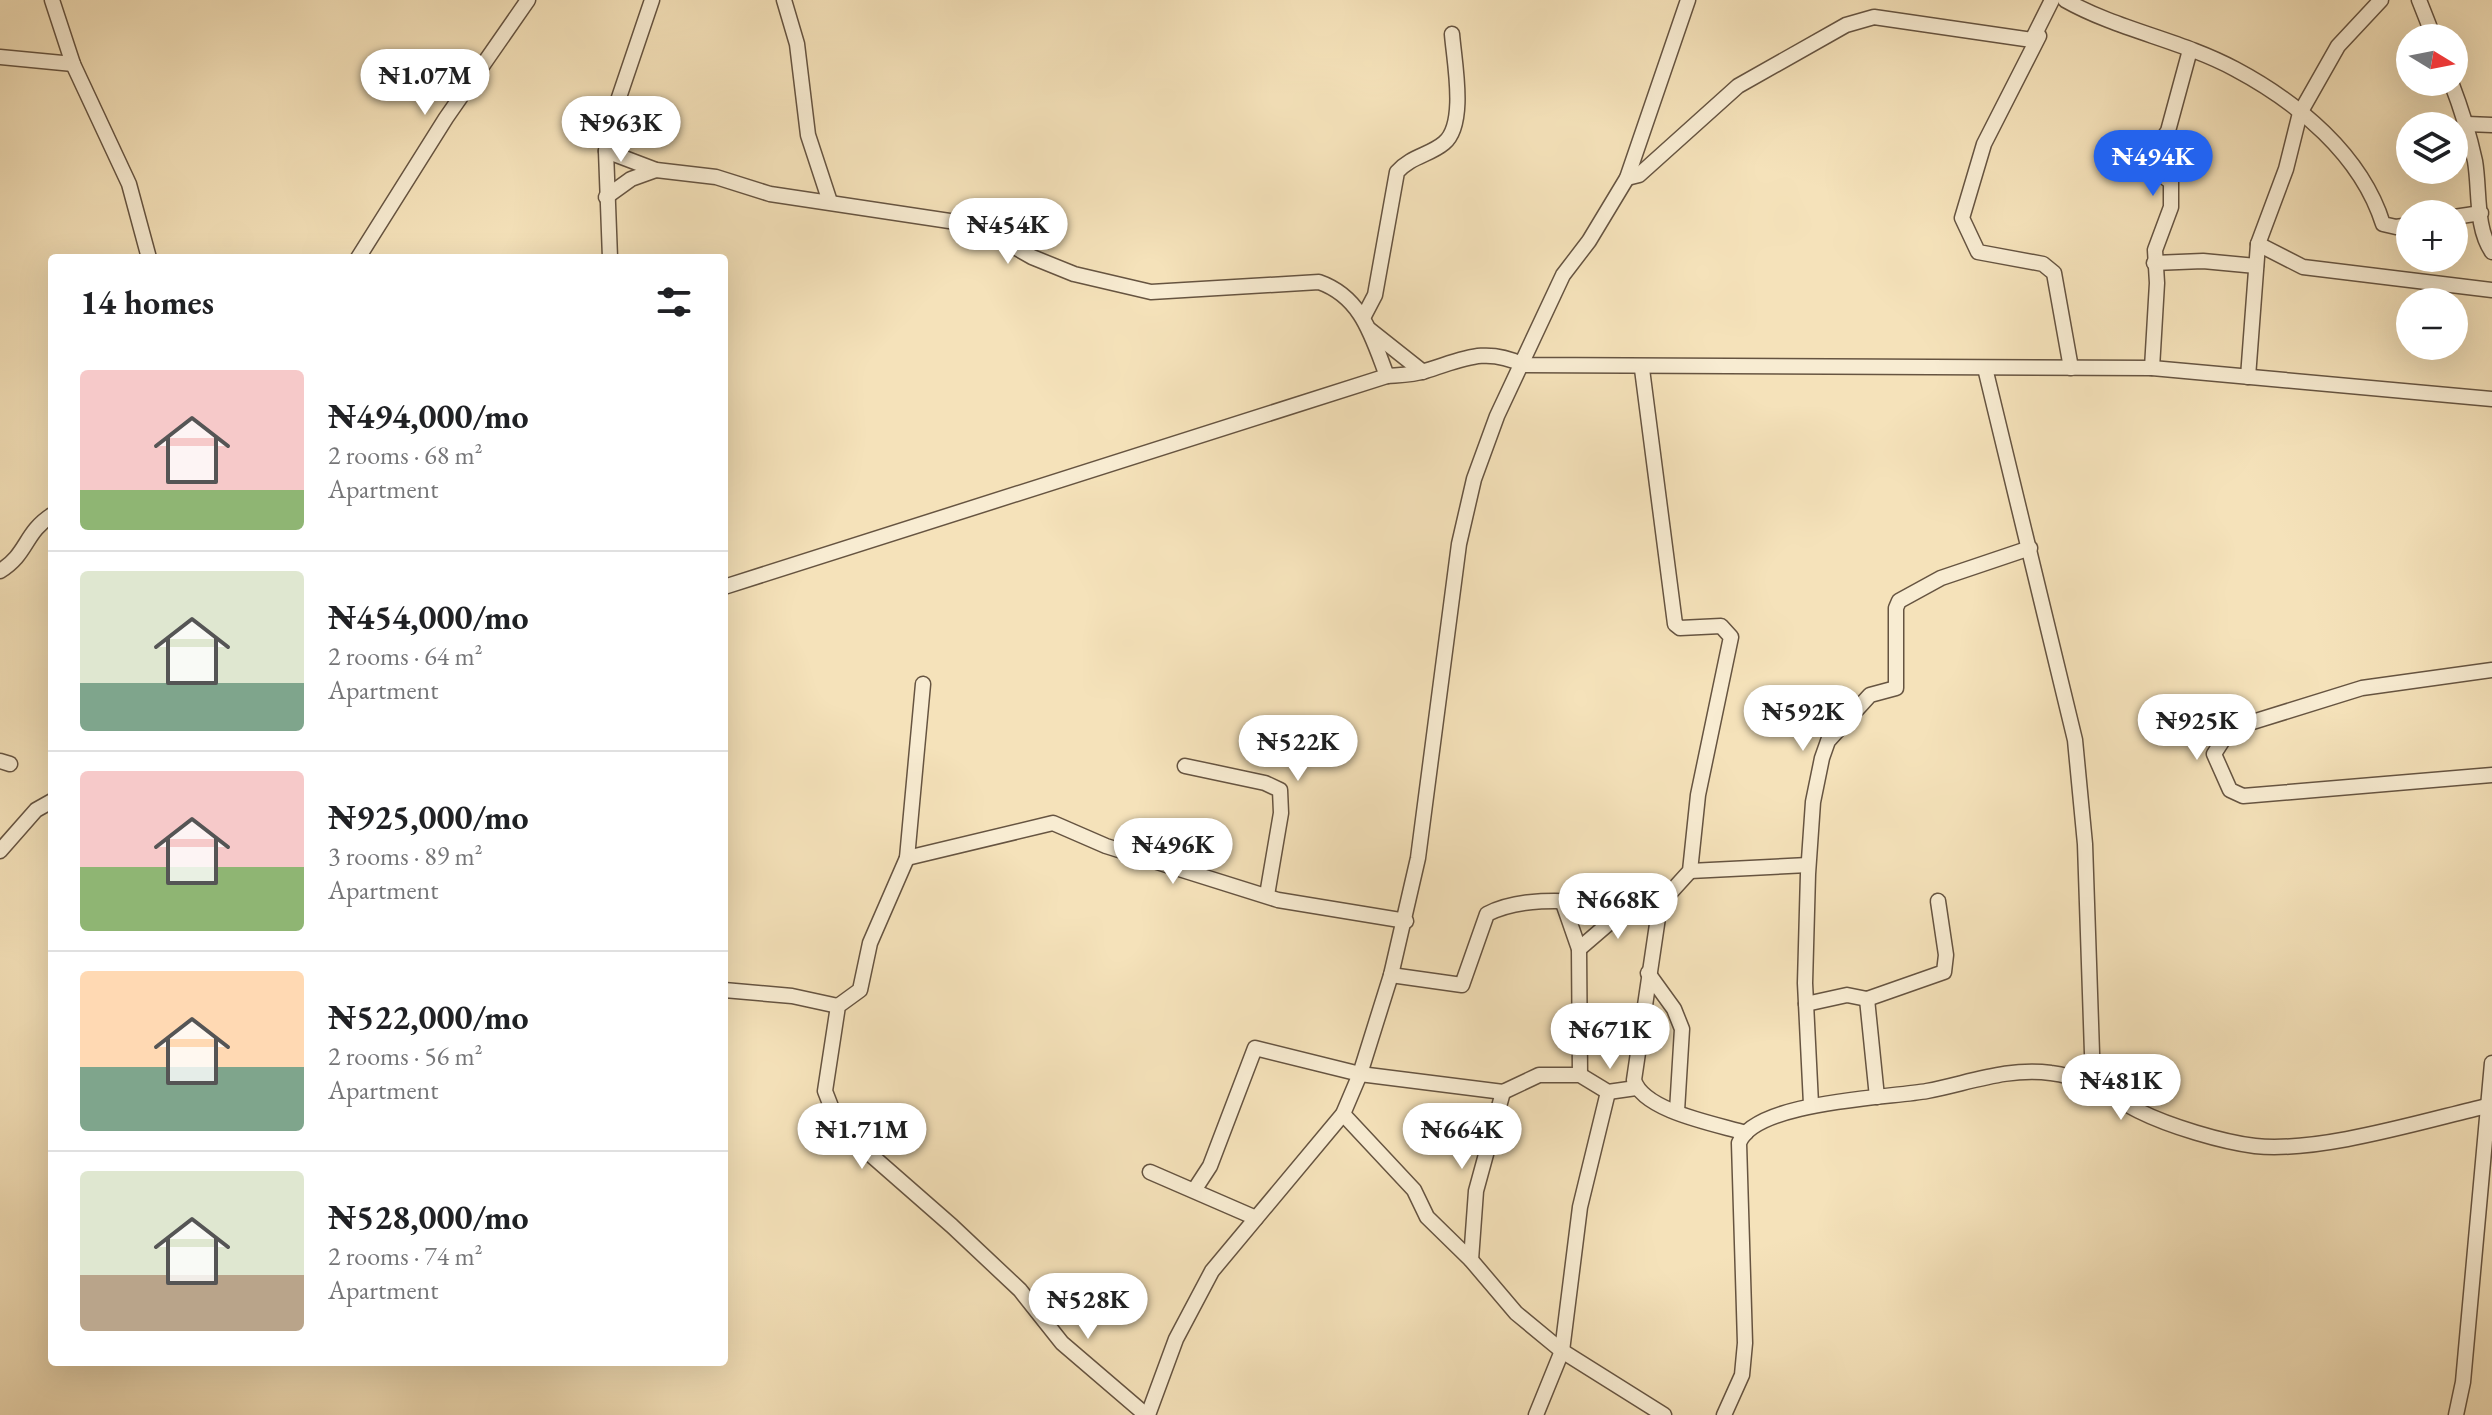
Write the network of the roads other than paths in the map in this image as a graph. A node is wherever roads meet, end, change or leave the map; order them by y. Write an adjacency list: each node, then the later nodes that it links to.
1 (52, 0): 15 (street)
2 (528, 0): 31 (street)
3 (652, 0): 20 (street)
4 (784, 0): 24 (street)
5 (1688, 0): 22 (street)
6 (2052, 0): 22 (street)
7 (2058, 0): 39 (street)
8 (2065, 0): 13 (street)
9 (2381, 0): 16 (street)
10 (2425, 1): 11 (street)
11 (2431, 24)
12 (1452, 34): 36 (street)
13 (2190, 50): 16 (street); 33 (street)
14 (0, 57): 15 (street)
15 (73, 64): 30 (street)
16 (2300, 113): 27 (street); 28 (street)
17 (2468, 124): 18 (street)
18 (2492, 125)
19 (2468, 130): 25 (street)
20 (606, 151): 21 (street); 23 (street)
21 (656, 170): 23 (street); 24 (street)
22 (1627, 178): 37 (street)
23 (606, 197): 32 (street)
24 (830, 202): 36 (street)
25 (2481, 213): 26 (street); 29 (street)
26 (2468, 215)
27 (2396, 227)
28 (2258, 244): 34 (street); 35 (street)
29 (2492, 252)
30 (148, 254)
31 (361, 254)
32 (610, 254)
33 (2154, 263): 34 (street); 40 (street)
34 (2256, 266): 44 (street)
35 (2492, 290)
36 (1367, 323): 42 (street); 43 (street)
37 (1524, 365): 41 (street); 42 (street); 64 (street)
38 (1985, 368): 39 (street); 41 (street); 47 (street)
39 (2071, 368): 40 (street)
40 (2152, 368): 44 (street)
41 (1642, 369): 58 (street)
42 (1423, 372): 43 (street)
43 (1387, 376): 49 (street)
44 (2248, 377): 45 (street)
45 (2492, 399)
46 (48, 519): 48 (street)
47 (2030, 548): 57 (street); 75 (street)
48 (0, 571)
49 (728, 586)
50 (2492, 670): 53 (street)
51 (923, 684): 56 (street)
52 (1185, 766): 59 (street)
53 (2492, 775)
54 (48, 803): 55 (street)
55 (0, 851)
56 (907, 858): 59 (street); 71 (street)
57 (1808, 865): 58 (street); 70 (street)
58 (1690, 871): 63 (street)
59 (1267, 895): 64 (street)
60 (1938, 901): 69 (street)
61 (1563, 903): 62 (street); 65 (street); 67 (street)
62 (1618, 904): 63 (street); 65 (street)
63 (1660, 904): 66 (street)
64 (1406, 921): 67 (street)
65 (1579, 949): 74 (street)
66 (1648, 973): 76 (street); 82 (street)
67 (1391, 975): 73 (street)
68 (728, 990): 71 (street)
69 (1867, 999): 70 (street); 79 (street)
70 (1806, 1004): 80 (street)
71 (838, 1006): 90 (street)
72 (2492, 1063): 81 (street)
73 (1360, 1074): 77 (street); 83 (street); 86 (street)
74 (1580, 1075): 77 (street); 78 (street)
75 (2093, 1083): 79 (street); 81 (street)
76 (1636, 1088): 78 (street); 82 (street)
77 (1503, 1092): 88 (street)
78 (1608, 1092): 89 (street)
79 (1877, 1097): 80 (street)
80 (1811, 1104): 84 (street)
81 (2487, 1106): 94 (street)
82 (1677, 1111): 84 (street)
83 (1343, 1114): 87 (street); 88 (street)
84 (1746, 1133): 93 (street)
85 (1150, 1172): 86 (street)
86 (1195, 1189): 87 (street)
87 (1256, 1218): 90 (street)
88 (1471, 1260): 89 (street)
89 (1562, 1351): 91 (street); 92 (street)
90 (1147, 1415)
91 (1536, 1415)
92 (1664, 1415)
93 (1724, 1415)
94 (2456, 1415)

